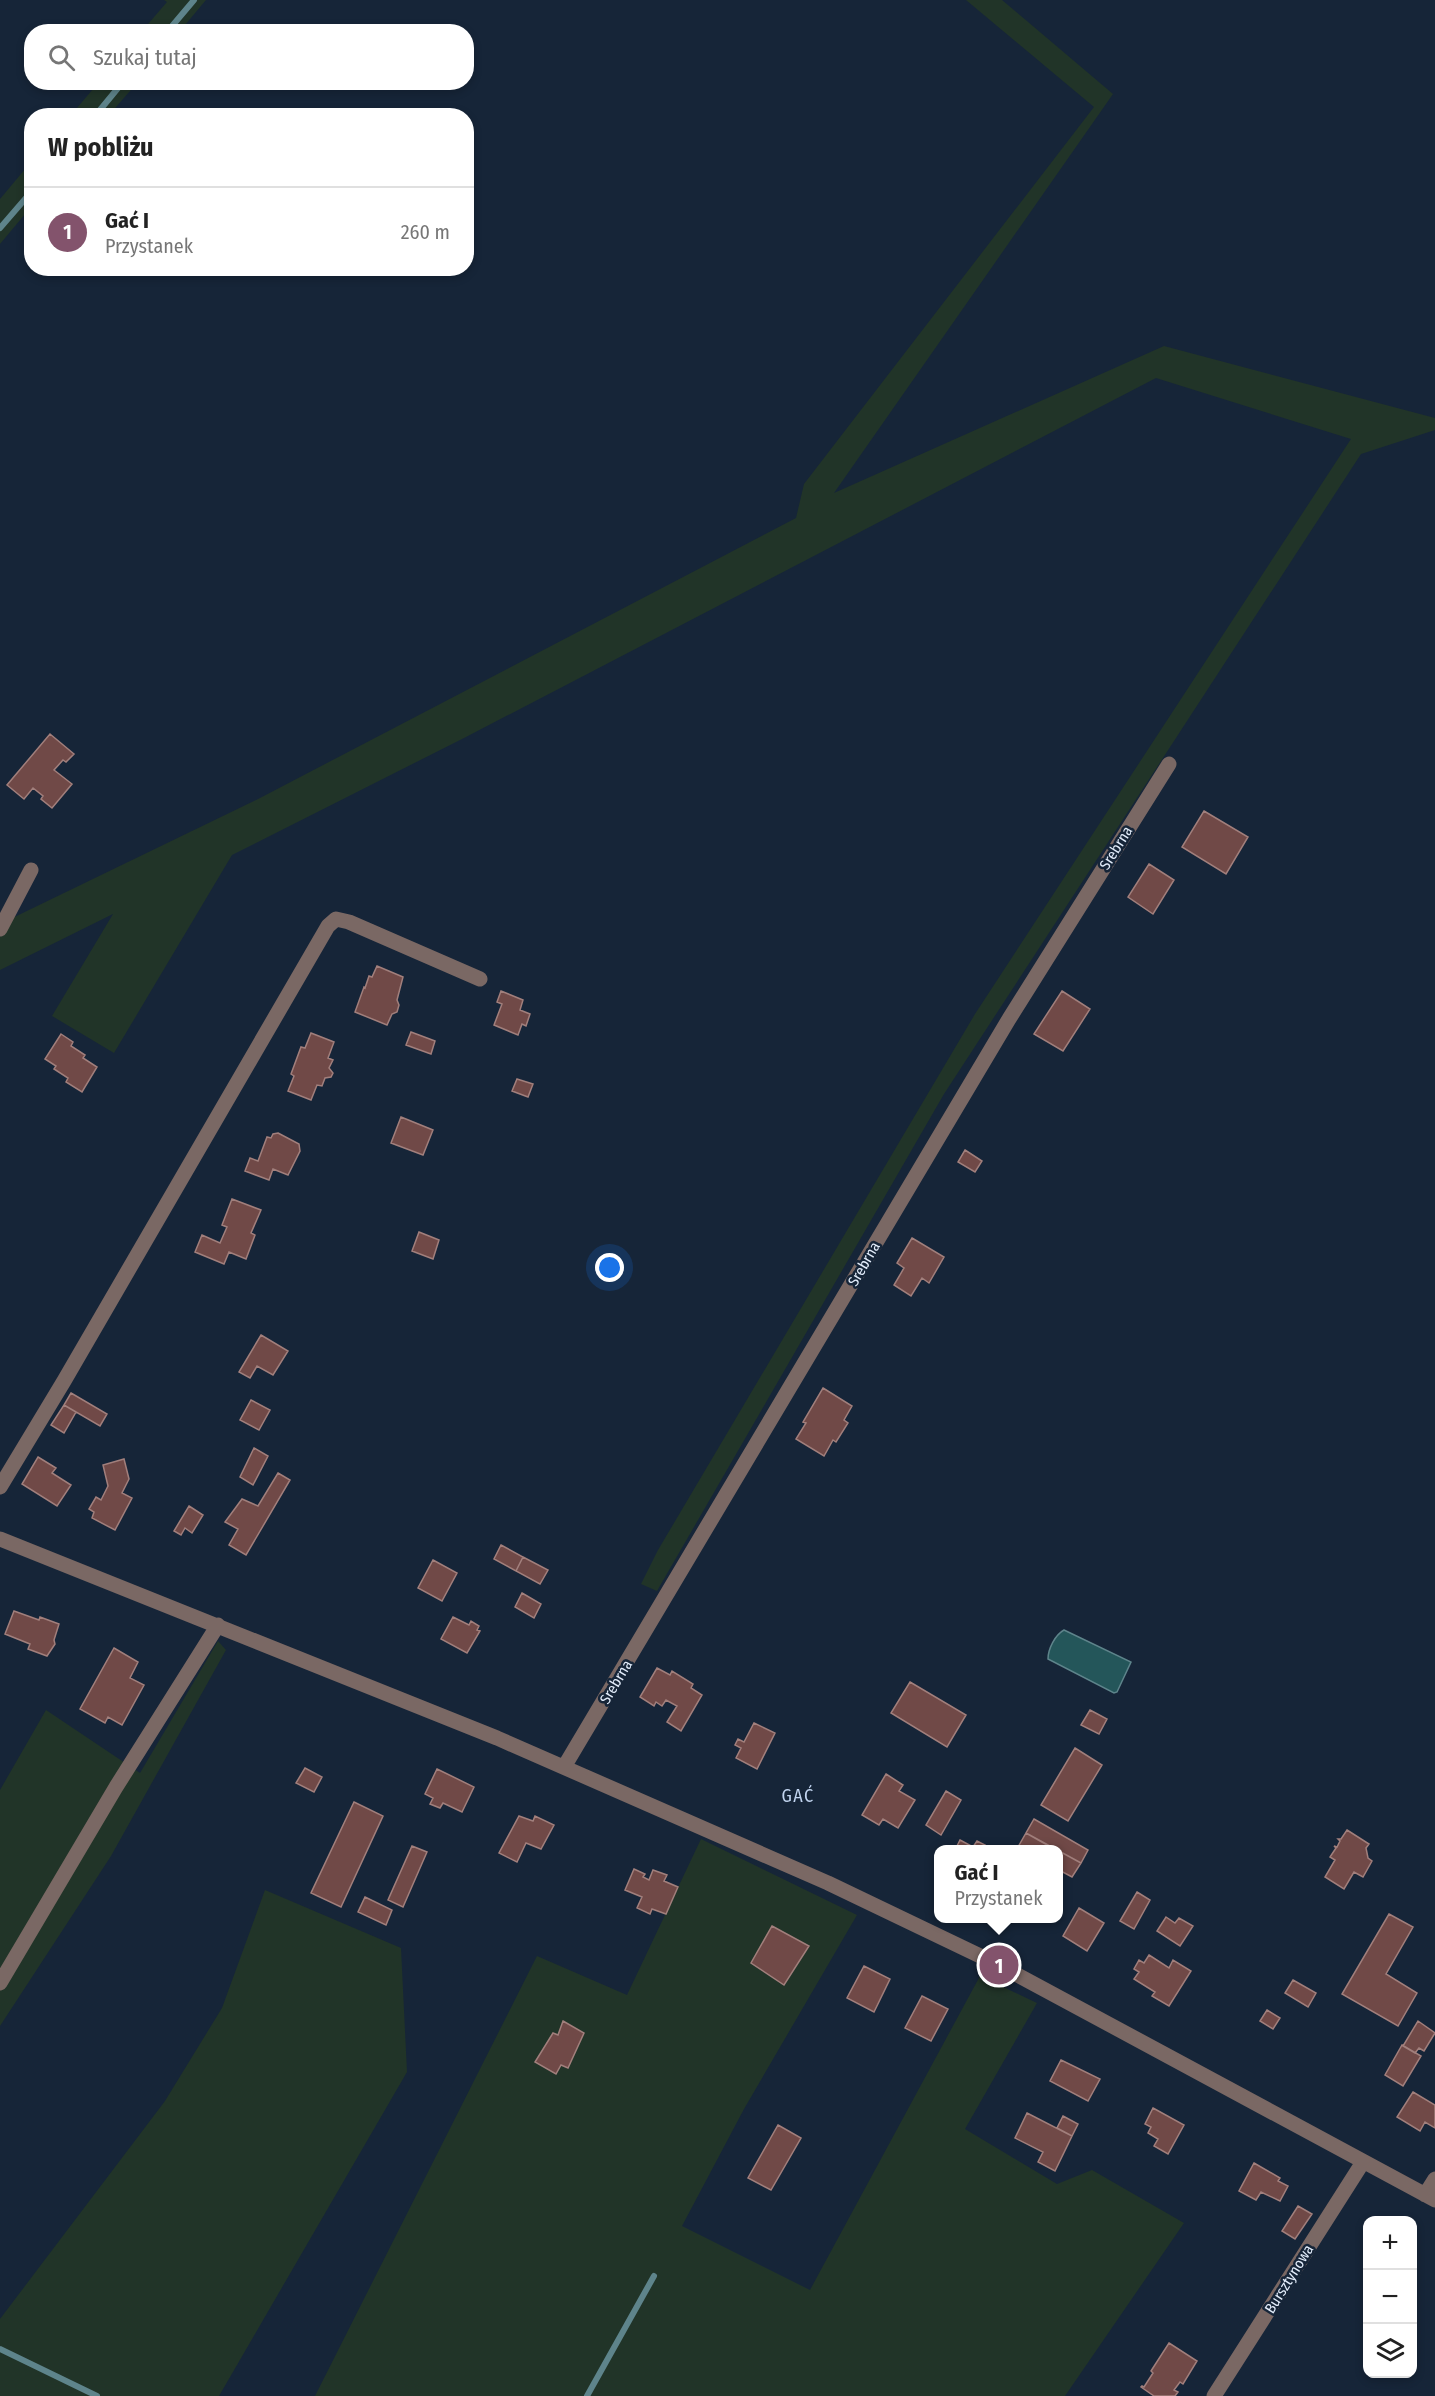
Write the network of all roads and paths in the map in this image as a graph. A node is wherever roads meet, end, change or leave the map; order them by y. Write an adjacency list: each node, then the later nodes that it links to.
1 (1169, 764): 8 (street, Srebrna)
2 (31, 870): 3 (street)
3 (0, 929)
4 (480, 979): 5 (street)
5 (0, 1487)
6 (0, 1539): 7 (street)
7 (218, 1625): 8 (street); 9 (street)
8 (564, 1767): 10 (street)
9 (0, 1983)
10 (1363, 2162): 12 (street); 13 (street, Bursztynowa)
11 (1435, 2180): 12 (street)
12 (1430, 2198)
13 (1214, 2396)

